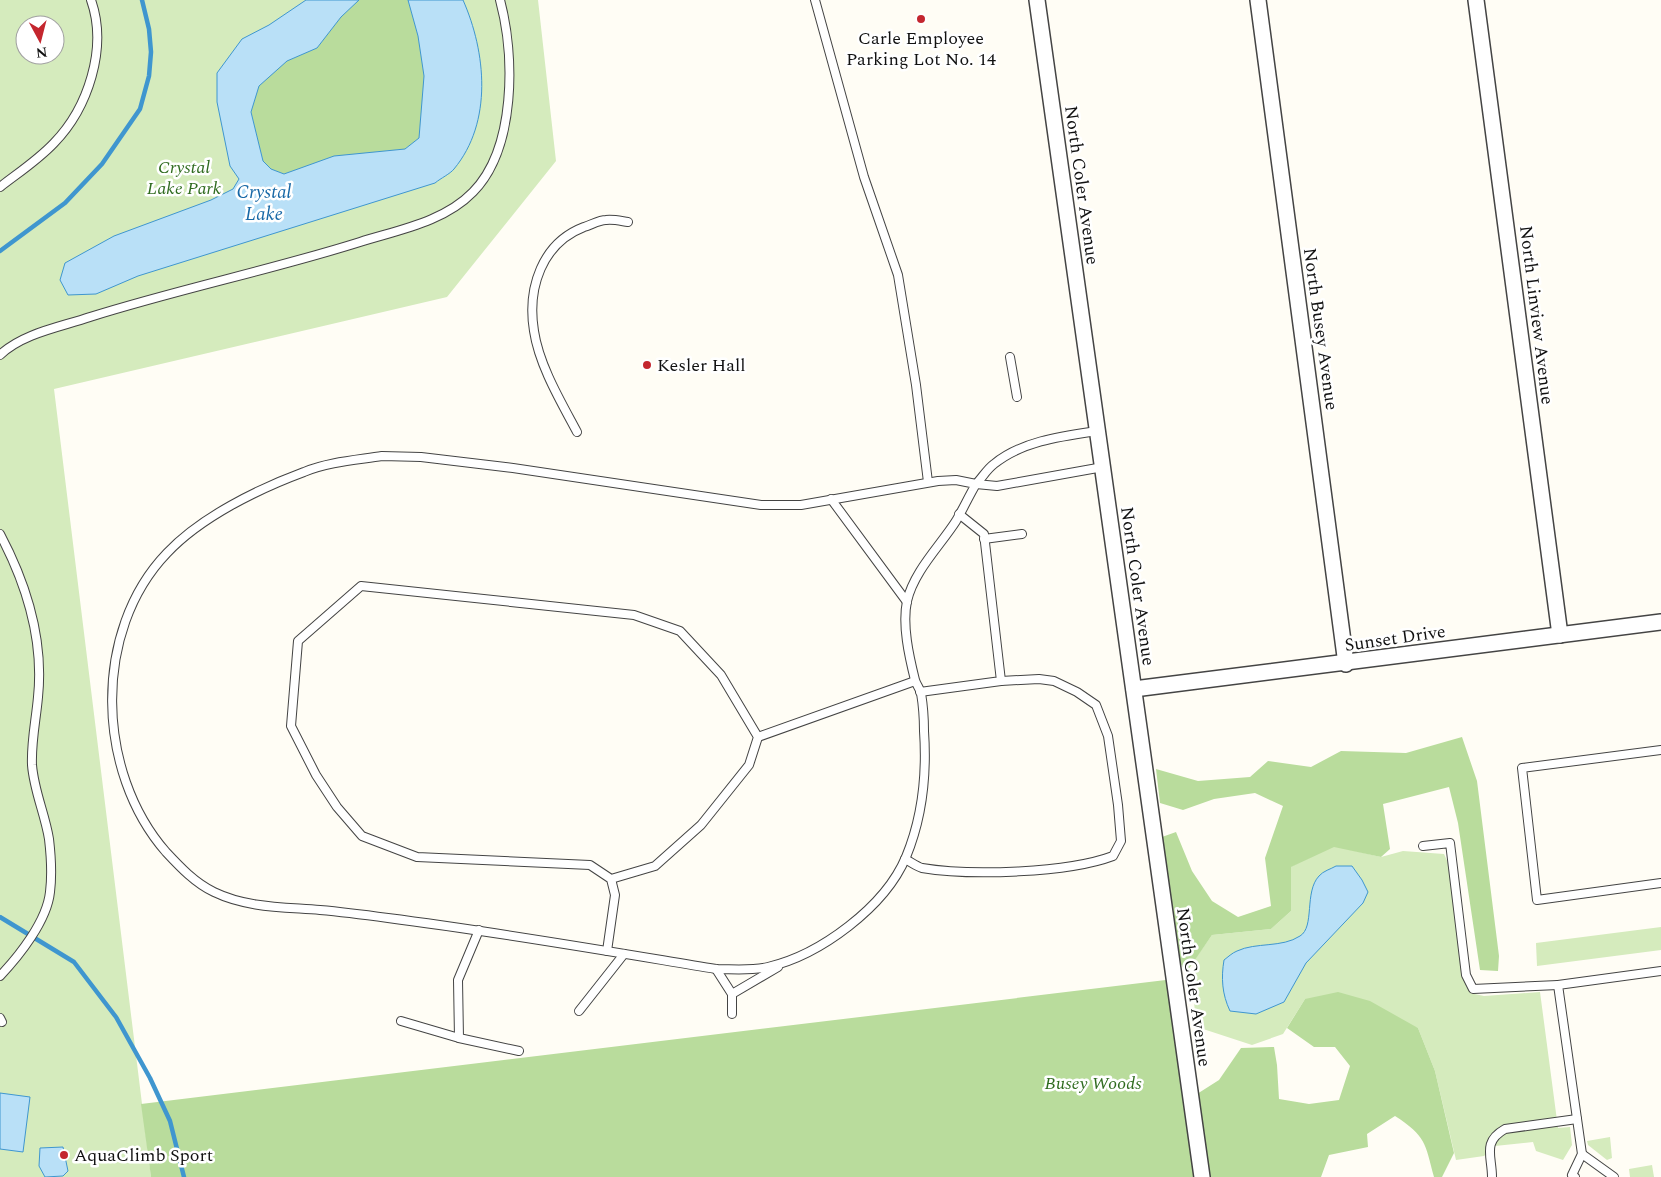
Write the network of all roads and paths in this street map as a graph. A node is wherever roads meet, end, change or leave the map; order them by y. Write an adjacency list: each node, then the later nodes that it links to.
1 (91, 0): 7 (lane)
2 (500, 0): 9 (lane)
3 (815, 0): 15 (lane)
4 (1037, 0): 12 (street, North Coler Avenue)
5 (1258, 0): 25 (street, North Busey Avenue)
6 (1476, 0): 24 (street, North Linview Avenue)
7 (0, 187)
8 (628, 222): 13 (lane)
9 (0, 355)
10 (1010, 357): 11 (lane)
11 (1017, 397)
12 (1098, 431): 14 (street, North Coler Avenue); 16 (lane)
13 (577, 432)
14 (1103, 467): 16 (lane); 28 (street, North Coler Avenue)
15 (928, 482): 16 (lane); 17 (lane)
16 (976, 484): 18 (lane)
17 (831, 499): 22 (lane); 36 (lane)
18 (959, 514): 21 (lane); 22 (lane)
19 (0, 534): 42 (lane)
20 (1022, 534): 21 (lane)
21 (984, 539): 27 (lane)
22 (907, 602): 26 (lane)
23 (1661, 622): 24 (street, Sunset Drive)
24 (1560, 635): 25 (street, Sunset Drive)
25 (1346, 664): 28 (street, Sunset Drive)
26 (915, 681): 29 (lane); 30 (lane)
27 (1002, 681): 29 (lane); 33 (lane)
28 (1134, 689): 52 (street, North Coler Avenue)
29 (920, 692): 33 (lane)
30 (758, 737): 34 (lane); 34 (lane)
31 (1661, 750): 35 (lane)
32 (1423, 846): 43 (lane)
33 (905, 859): 39 (lane)
34 (611, 879): 37 (lane)
35 (1661, 883)
36 (479, 930): 37 (lane); 48 (lane)
37 (607, 951): 38 (lane)
38 (624, 954): 40 (lane); 45 (lane)
39 (792, 959): 40 (lane); 44 (lane)
40 (716, 969): 44 (lane)
41 (1661, 971): 43 (lane)
42 (0, 976)
43 (1558, 985): 50 (lane)
44 (732, 994): 46 (lane)
45 (578, 1011)
46 (732, 1014)
47 (400, 1021): 48 (lane)
48 (459, 1038): 49 (lane)
49 (519, 1050)
50 (1577, 1119): 51 (lane); 53 (lane)
51 (1582, 1154): 54 (lane); 55 (lane)
52 (1202, 1177)
53 (1492, 1177)
54 (1575, 1177)
55 (1614, 1177)

